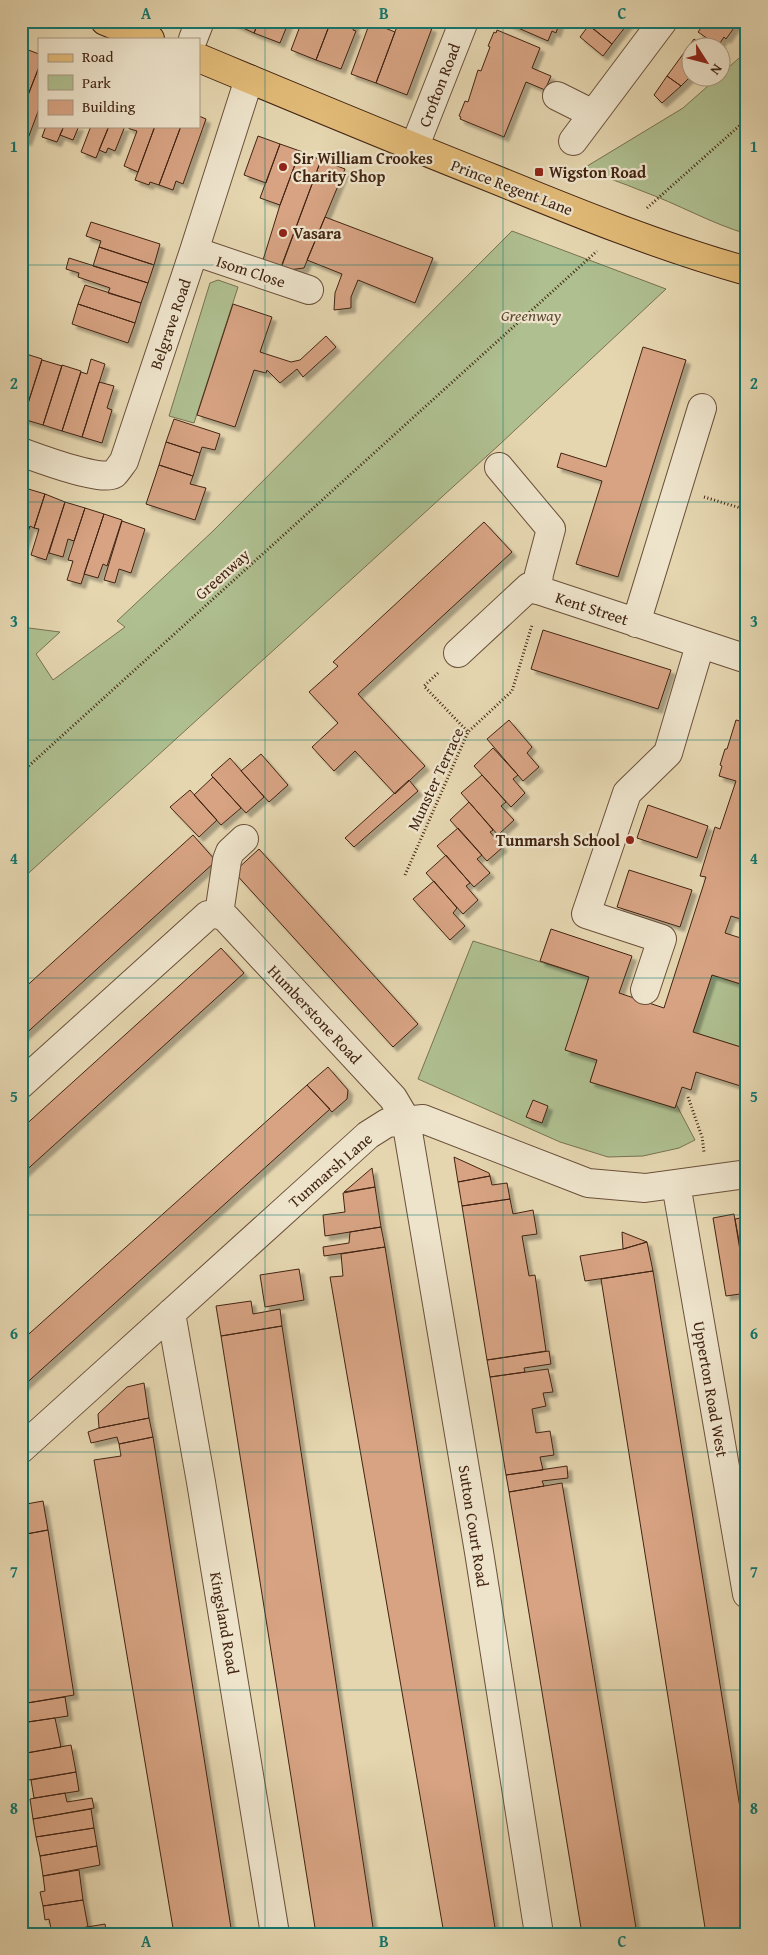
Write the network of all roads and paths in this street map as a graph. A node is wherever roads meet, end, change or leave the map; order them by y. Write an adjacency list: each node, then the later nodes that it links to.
1 (105, 21): 5 (main road)
2 (200, 21): 6 (street)
3 (464, 21): 13 (street, Crofton Road)
4 (663, 21): 10 (street)
5 (148, 38)
6 (193, 38)
7 (200, 58): 8 (main road, Prince Regent Lane)
8 (249, 79): 13 (main road, Prince Regent Lane); 15 (street, Belgrave Road)
9 (556, 96): 10 (street)
10 (593, 114): 12 (street)
11 (747, 119): 14 (path)
12 (573, 141)
13 (414, 148): 17 (main road, Prince Regent Lane)
14 (644, 210)
15 (194, 251): 18 (street, Isom Close); 20 (street, Belgrave Road)
16 (595, 252): 30 (path, Greenway)
17 (747, 271)
18 (308, 290)
19 (702, 408): 22 (street)
20 (21, 452)
21 (498, 468): 24 (street)
22 (677, 489): 23 (path); 25 (street)
23 (747, 510)
24 (539, 590): 25 (street, Kent Street); 27 (street, Kent Street); 29 (path, Munster Terrace)
25 (636, 623): 26 (street, Kent Street)
26 (700, 644): 28 (street, Kent Street); 34 (street)
27 (458, 653): 29 (path)
28 (747, 659)
29 (468, 732): 32 (path, Munster Terrace)
30 (21, 773)
31 (244, 839): 33 (street)
32 (404, 875)
33 (219, 914): 35 (street); 37 (street, Humberstone Road)
34 (646, 990)
35 (21, 1084)
36 (688, 1097): 39 (path)
37 (406, 1120): 40 (street, Tunmarsh Lane); 41 (street, Tunmarsh Lane); 45 (street, Sutton Court Road)
38 (747, 1174): 39 (street, Tunmarsh Lane)
39 (707, 1180): 40 (street, Tunmarsh Lane)
40 (676, 1184): 43 (street, Upperton Road West)
41 (170, 1313): 42 (street, Tunmarsh Lane); 44 (street, Kingsland Road)
42 (21, 1449)
43 (747, 1594)
44 (276, 1934)
45 (539, 1934)

